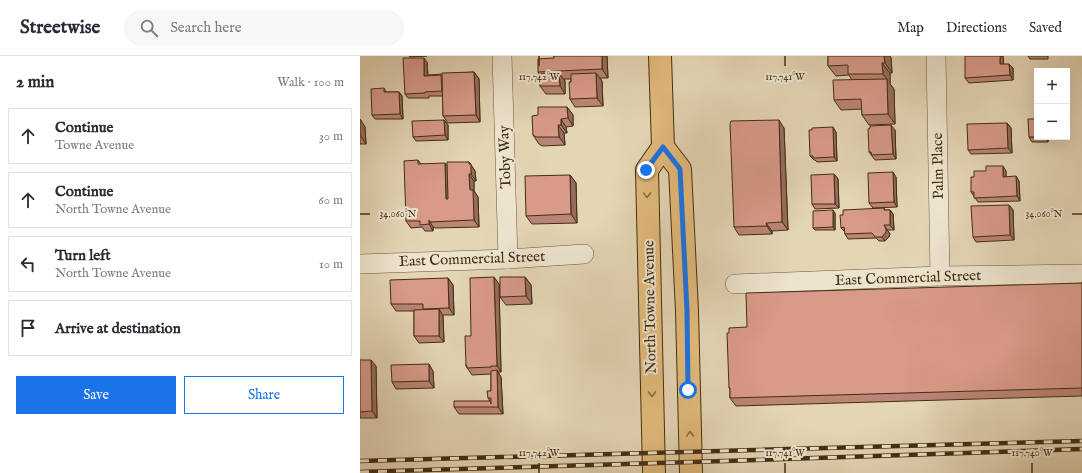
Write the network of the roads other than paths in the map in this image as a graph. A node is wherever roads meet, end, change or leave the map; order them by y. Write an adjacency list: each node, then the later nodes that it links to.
1 (502, 56): 6 (street, Toby Way)
2 (660, 56): 4 (main road)
3 (936, 56): 9 (street, Palm Place)
4 (663, 147): 11 (main road, North Towne Avenue, one-way to 11); 12 (main road, one-way to 4)
5 (584, 254): 6 (street, East Commercial Street)
6 (508, 259): 7 (street, East Commercial Street)
7 (360, 264)
8 (1082, 274): 9 (street, East Commercial Street)
9 (940, 276): 10 (street, East Commercial Street)
10 (735, 284)
11 (654, 473)
12 (691, 473)

